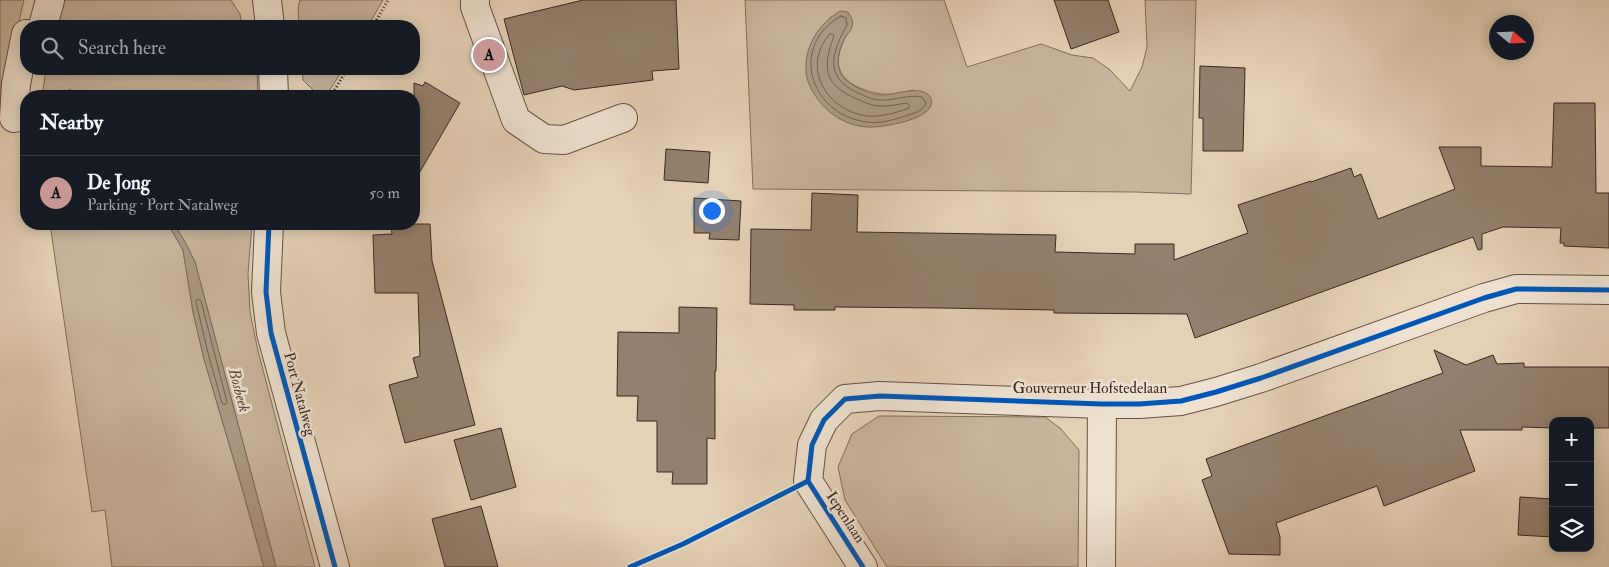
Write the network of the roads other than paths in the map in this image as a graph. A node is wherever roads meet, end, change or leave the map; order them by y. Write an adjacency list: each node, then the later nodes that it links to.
1 (34, 0): 5 (street)
2 (50, 0): 6 (street)
3 (266, 0): 7 (street)
4 (475, 0): 14 (street)
5 (29, 20)
6 (45, 20)
7 (269, 20)
8 (20, 64): 13 (street)
9 (31, 75): 11 (street)
10 (273, 75): 12 (street)
11 (26, 90)
12 (274, 90)
13 (20, 104)
14 (623, 118)
15 (269, 230): 19 (street, Port Natalweg)
16 (1609, 290): 17 (street, Gouverneur Hofstedelaan)
17 (1102, 404): 18 (street, Gouverneur Hofstedelaan); 21 (street)
18 (808, 480): 20 (street, Iepenlaan)
19 (335, 567)
20 (863, 567)
21 (1101, 567)

